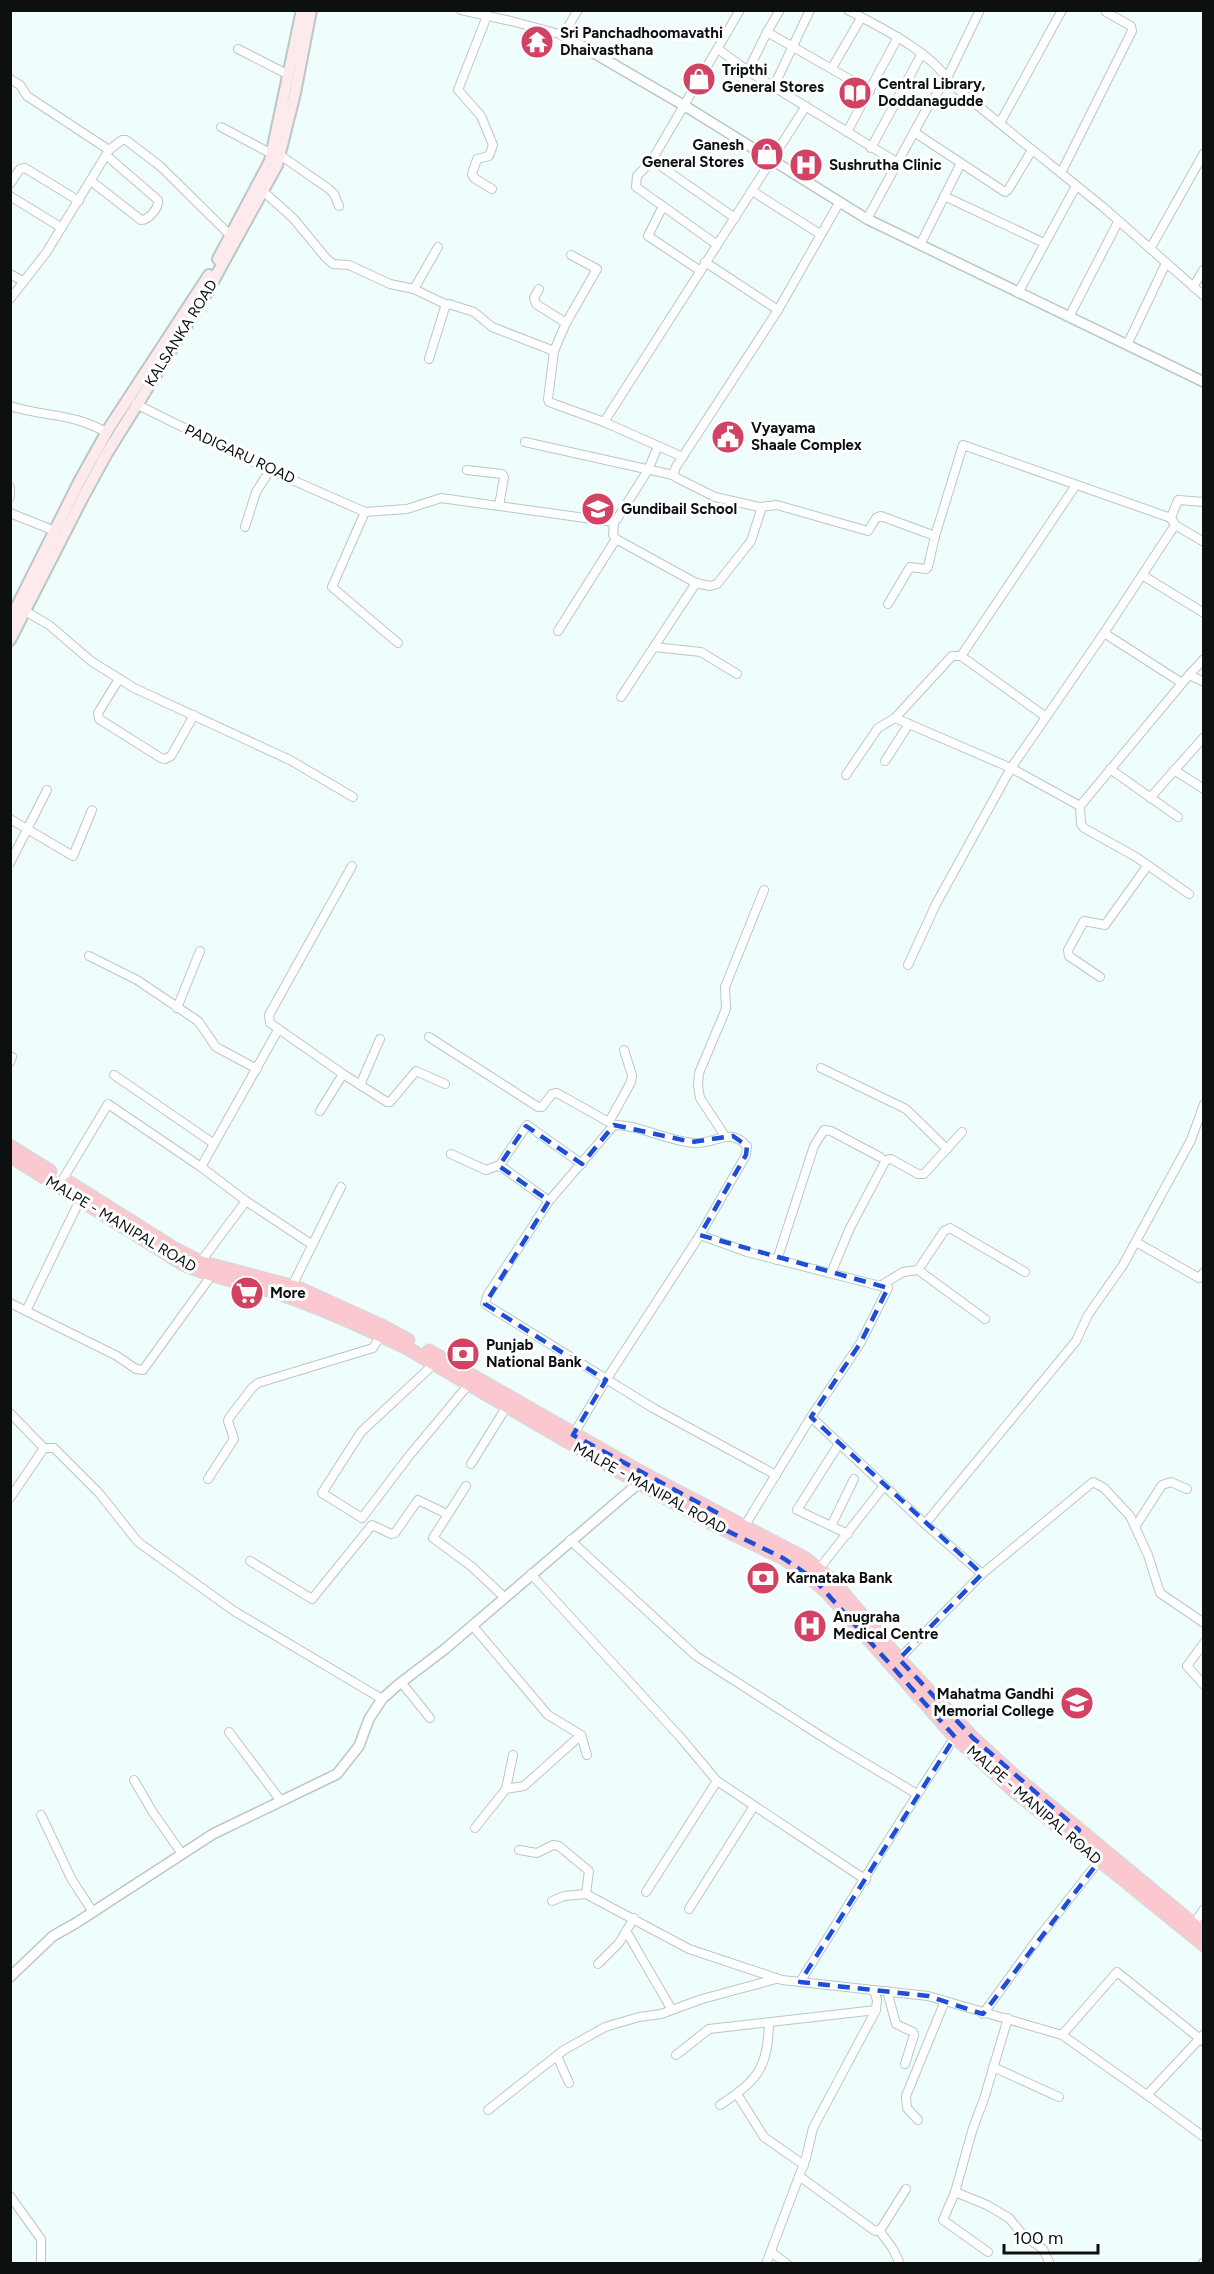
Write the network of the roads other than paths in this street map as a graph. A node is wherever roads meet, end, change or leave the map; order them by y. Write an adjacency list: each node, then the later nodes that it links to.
1 (302, 10): 23 (main road)
2 (311, 10): 36 (main road, KALSANKA ROAD)
3 (461, 10): 12 (street)
4 (578, 10): 15 (street)
5 (740, 10): 19 (street)
6 (780, 10): 14 (street)
7 (810, 10): 17 (street)
8 (848, 10): 13 (street)
9 (980, 10): 24 (street)
10 (1062, 10): 30 (street)
11 (1106, 12): 43 (street)
12 (487, 16): 15 (street); 47 (street)
13 (861, 18): 16 (street); 21 (street)
14 (767, 32): 17 (street); 22 (street)
15 (563, 35): 28 (street)
16 (897, 38): 20 (street); 27 (street)
17 (793, 45): 21 (street); 26 (street)
18 (238, 49): 23 (street)
19 (718, 49): 22 (street); 28 (street)
20 (921, 54): 24 (street); 34 (street)
21 (832, 68): 27 (street)
22 (748, 71): 26 (street)
23 (288, 75): 36 (main road)
24 (948, 78): 30 (street); 33 (street)
25 (10, 79): 37 (street)
26 (774, 86): 29 (street)
27 (870, 91): 32 (street)
28 (686, 106): 39 (street); 40 (street)
29 (806, 106): 32 (street); 39 (street)
30 (1000, 123): 35 (street)
31 (221, 127): 36 (street)
32 (847, 132): 34 (street)
33 (914, 132): 41 (street); 42 (street)
34 (871, 148): 41 (street)
35 (1032, 150): 42 (street); 43 (street)
36 (277, 151): 49 (main road, KALSANKA ROAD); 54 (street); 61 (main road)
37 (108, 153): 44 (street); 44 (street); 61 (street)
38 (1203, 153): 66 (street)
39 (771, 159): 48 (street); 53 (street)
40 (652, 160): 55 (street); 56 (street)
41 (898, 163): 57 (street)
42 (961, 163): 51 (street)
43 (1061, 172): 46 (street)
44 (92, 181): 52 (street)
45 (10, 184): 52 (street)
46 (1076, 186): 58 (street); 62 (street)
47 (492, 189)
48 (752, 191): 56 (street); 60 (street)
49 (264, 192): 75 (street); 88 (main road, KALSANKA ROAD)
50 (10, 196): 59 (street)
51 (944, 196): 62 (street); 64 (street)
52 (79, 201): 59 (street)
53 (838, 203): 57 (street); 60 (street)
54 (339, 206)
55 (663, 206): 63 (street); 71 (street)
56 (735, 218): 63 (street)
57 (867, 219): 64 (street)
58 (1118, 222): 66 (street); 82 (street)
59 (62, 228): 73 (street)
60 (820, 234): 81 (street)
61 (231, 236): 91 (main road)
62 (1044, 243): 77 (street)
63 (716, 244): 68 (street)
64 (920, 245): 77 (street)
65 (438, 247): 75 (street)
66 (1150, 249): 69 (street)
67 (570, 255): 83 (street)
68 (705, 262): 71 (street); 81 (street)
69 (1166, 263): 74 (street); 84 (street)
70 (1203, 268): 74 (street)
71 (699, 270): 90 (street)
72 (10, 274): 73 (street)
73 (22, 281): 79 (street)
74 (1193, 287): 78 (street)
75 (414, 289): 80 (street)
76 (539, 289): 83 (street)
77 (1018, 293): 82 (street)
78 (1203, 296)
79 (10, 299)
80 (447, 304): 85 (street); 86 (street)
81 (778, 310): 94 (street)
82 (1068, 317): 84 (street)
83 (566, 323): 85 (street)
84 (1127, 345): 87 (street)
85 (554, 351): 90 (street)
86 (429, 359)
87 (1203, 382)
88 (136, 404): 95 (street, PADIGARU ROAD); 117 (main road, KALSANKA ROAD)
89 (10, 406): 91 (street)
90 (604, 422): 93 (street)
91 (106, 433): 110 (main road)
92 (525, 442): 97 (street)
93 (658, 446): 94 (street); 97 (street)
94 (683, 457): 98 (street)
95 (270, 470): 105 (street, PADIGARU ROAD); 109 (street)
96 (467, 470): 103 (street)
97 (648, 471): 98 (street); 108 (street)
98 (674, 475): 104 (street)
99 (1076, 485): 107 (street); 111 (street); 125 (street)
100 (10, 487): 101 (street)
101 (10, 497)
102 (1203, 502): 107 (street)
103 (499, 506): 105 (street); 108 (street)
104 (762, 507): 111 (street); 115 (street)
105 (365, 512): 123 (street)
106 (10, 513): 110 (street)
107 (1173, 521): 113 (street); 114 (street)
108 (614, 522): 112 (street)
109 (245, 527)
110 (55, 531): 119 (main road)
111 (935, 536): 116 (street)
112 (616, 539): 115 (street); 120 (street)
113 (1203, 542)
114 (1142, 575): 118 (street); 121 (street)
115 (696, 583): 124 (street)
116 (888, 604)
117 (26, 611): 122 (main road, KALSANKA ROAD); 129 (street)
118 (1203, 613)
119 (10, 620)
120 (558, 631)
121 (1104, 633): 131 (street); 134 (street)
122 (10, 640)
123 (398, 643)
124 (654, 647): 127 (street); 132 (street)
125 (961, 656): 134 (street); 135 (street)
126 (1203, 659): 128 (street)
127 (737, 674)
128 (1189, 675): 130 (street); 131 (street)
129 (119, 679): 133 (street); 133 (street)
130 (1203, 682)
131 (1182, 683): 140 (street)
132 (621, 698)
133 (195, 716): 145 (street)
134 (1046, 717): 139 (street)
135 (895, 718): 136 (street); 142 (street)
136 (909, 724): 138 (street); 139 (street)
137 (1203, 737): 141 (street)
138 (885, 761)
139 (1011, 768): 147 (street); 159 (street)
140 (1110, 769): 146 (street); 147 (street)
141 (1174, 770): 143 (street); 146 (street)
142 (846, 775)
143 (1203, 789)
144 (47, 790): 151 (street)
145 (353, 796)
146 (1150, 798): 149 (street)
147 (1080, 806): 153 (street)
148 (92, 810): 151 (street)
149 (1178, 818)
150 (10, 819): 151 (street)
151 (28, 829): 152 (street)
152 (10, 863)
153 (1148, 865): 156 (street); 160 (street)
154 (352, 866): 162 (street)
155 (764, 890): 176 (street)
156 (1189, 894)
157 (200, 951): 161 (street)
158 (88, 956): 161 (street)
159 (908, 965)
160 (1100, 977)
161 (177, 1008): 167 (street)
162 (278, 1030): 167 (street); 168 (street)
163 (429, 1037): 174 (street)
164 (380, 1039): 171 (street)
165 (624, 1050): 174 (street)
166 (820, 1068): 179 (street)
167 (257, 1070): 177 (street)
168 (343, 1074): 171 (street); 173 (street)
169 (114, 1075): 177 (street)
170 (445, 1084): 171 (street)
171 (360, 1085)
172 (1203, 1104): 192 (street)
173 (320, 1111)
174 (611, 1124): 176 (street); 183 (street)
175 (962, 1132): 179 (street)
176 (725, 1136): 191 (street)
177 (213, 1143): 185 (street)
178 (10, 1146): 186 (highway, MALPE - MANIPAL ROAD)
179 (947, 1149): 199 (street)
180 (451, 1154): 184 (street)
181 (10, 1156): 195 (highway, MALPE - MANIPAL ROAD)
182 (880, 1157): 194 (street)
183 (582, 1164): 184 (street); 189 (street)
184 (499, 1166): 189 (street)
185 (201, 1167): 186 (street); 188 (street)
186 (63, 1179): 195 (highway, MALPE - MANIPAL ROAD)
187 (340, 1187): 193 (street)
188 (246, 1201): 193 (street); 195 (street)
189 (549, 1201): 208 (street)
190 (76, 1208): 204 (street)
191 (700, 1235): 194 (street); 208 (street)
192 (1136, 1242): 198 (street); 228 (street)
193 (311, 1244): 201 (street)
194 (777, 1260): 199 (street)
195 (198, 1266): 200 (highway, MALPE - MANIPAL ROAD); 201 (highway, MALPE - MANIPAL ROAD)
196 (918, 1270): 197 (street); 202 (street); 205 (street)
197 (1025, 1272)
198 (1203, 1272)
199 (831, 1274): 202 (street)
200 (211, 1276): 204 (street); 206 (highway, MALPE - MANIPAL ROAD)
201 (292, 1286): 213 (highway, MALPE - MANIPAL ROAD)
202 (880, 1286): 212 (street)
203 (10, 1304): 204 (street)
204 (26, 1311)
205 (985, 1319)
206 (381, 1335): 207 (highway, MALPE - MANIPAL ROAD); 218 (street)
207 (434, 1364): 209 (highway, MALPE - MANIPAL ROAD); 226 (street)
208 (606, 1380): 213 (street); 217 (street)
209 (469, 1384): 210 (highway, MALPE - MANIPAL ROAD); 226 (street)
210 (507, 1406): 216 (street); 220 (highway, MALPE - MANIPAL ROAD)
211 (10, 1413): 215 (street)
212 (811, 1417): 214 (street); 217 (street)
213 (573, 1435): 227 (highway, MALPE - MANIPAL ROAD)
214 (839, 1444): 222 (street); 230 (street)
215 (44, 1448): 224 (street); 246 (street)
216 (471, 1464)
217 (776, 1475): 231 (street)
218 (208, 1479)
219 (855, 1479): 230 (street)
220 (639, 1483): 227 (highway, MALPE - MANIPAL ROAD); 234 (street)
221 (466, 1486): 225 (street)
222 (884, 1486): 228 (street); 233 (street)
223 (1187, 1489): 232 (street)
224 (10, 1498)
225 (447, 1514): 229 (street); 239 (street)
226 (362, 1518): 229 (street)
227 (718, 1520): 231 (highway, MALPE - MANIPAL ROAD); 250 (highway, MALPE - MANIPAL ROAD)
228 (925, 1524): 238 (street)
229 (372, 1525): 235 (street)
230 (831, 1526): 233 (street)
231 (744, 1527): 236 (highway, MALPE - MANIPAL ROAD)
232 (1135, 1527): 238 (street); 240 (street)
233 (848, 1534): 236 (street)
234 (570, 1540): 237 (street); 256 (street)
235 (250, 1561)
236 (819, 1569): 243 (highway, MALPE - MANIPAL ROAD)
237 (531, 1574): 239 (street); 254 (street)
238 (982, 1574): 243 (street)
239 (504, 1597): 241 (street)
240 (1202, 1618)
241 (472, 1625): 244 (street); 249 (street)
242 (1203, 1643): 245 (street)
243 (899, 1659): 261 (highway, MALPE - MANIPAL ROAD)
244 (401, 1682): 246 (street); 247 (street)
245 (1203, 1685)
246 (382, 1699): 257 (street)
247 (430, 1718)
248 (229, 1732): 257 (street)
249 (581, 1735): 252 (street); 255 (street)
250 (955, 1737): 256 (street); 261 (highway, MALPE - MANIPAL ROAD)
251 (513, 1755): 255 (street)
252 (587, 1755)
253 (134, 1780): 263 (street)
254 (717, 1781): 258 (street); 266 (street)
255 (506, 1788): 260 (street)
256 (917, 1794): 265 (street)
257 (281, 1801): 263 (street)
258 (754, 1806): 265 (street); 269 (street)
259 (41, 1815): 271 (street)
260 (475, 1828)
261 (1076, 1835): 264 (highway, MALPE - MANIPAL ROAD); 273 (highway, MALPE - MANIPAL ROAD)
262 (519, 1850): 267 (street)
263 (182, 1854): 271 (street)
264 (1099, 1861): 276 (highway, MALPE - MANIPAL ROAD); 286 (street)
265 (866, 1880): 280 (street)
266 (646, 1892)
267 (586, 1894): 268 (street); 272 (street)
268 (552, 1901)
269 (689, 1909)
270 (1203, 1909): 273 (street)
271 (93, 1912): 278 (street)
272 (634, 1918): 274 (street); 279 (street)
273 (1192, 1925): 275 (highway, MALPE - MANIPAL ROAD)
274 (626, 1931): 277 (street); 284 (street)
275 (1203, 1933)
276 (1203, 1945)
277 (598, 1964)
278 (10, 1977)
279 (777, 1978): 280 (street); 284 (street)
280 (800, 1982): 281 (street)
281 (874, 1990): 282 (street); 285 (street)
282 (887, 1991): 283 (street); 293 (street)
283 (945, 2001): 286 (street); 301 (street)
284 (672, 2010): 292 (street)
285 (876, 2010): 288 (street); 303 (street)
286 (983, 2014): 287 (street)
287 (1008, 2018): 289 (street); 294 (street)
288 (769, 2022): 291 (street); 296 (street)
289 (1062, 2035): 290 (street); 297 (street)
290 (1202, 2038): 297 (street)
291 (676, 2055)
292 (558, 2056): 295 (street); 300 (street)
293 (905, 2064)
294 (993, 2067): 298 (street); 306 (street)
295 (569, 2083)
296 (737, 2094): 299 (street); 303 (street)
297 (1147, 2095): 302 (street)
298 (1059, 2097)
299 (720, 2105)
300 (488, 2110)
301 (918, 2120)
302 (1203, 2137)
303 (804, 2165): 304 (street)
304 (799, 2176): 308 (street); 309 (street)
305 (906, 2189): 308 (street)
306 (955, 2192): 310 (street); 315 (street)
307 (10, 2196): 311 (street)
308 (879, 2230): 314 (street)
309 (771, 2252): 312 (street); 313 (street)
310 (988, 2252)
311 (41, 2264)
312 (766, 2264)
313 (787, 2264)
314 (900, 2264)
315 (1050, 2264)

